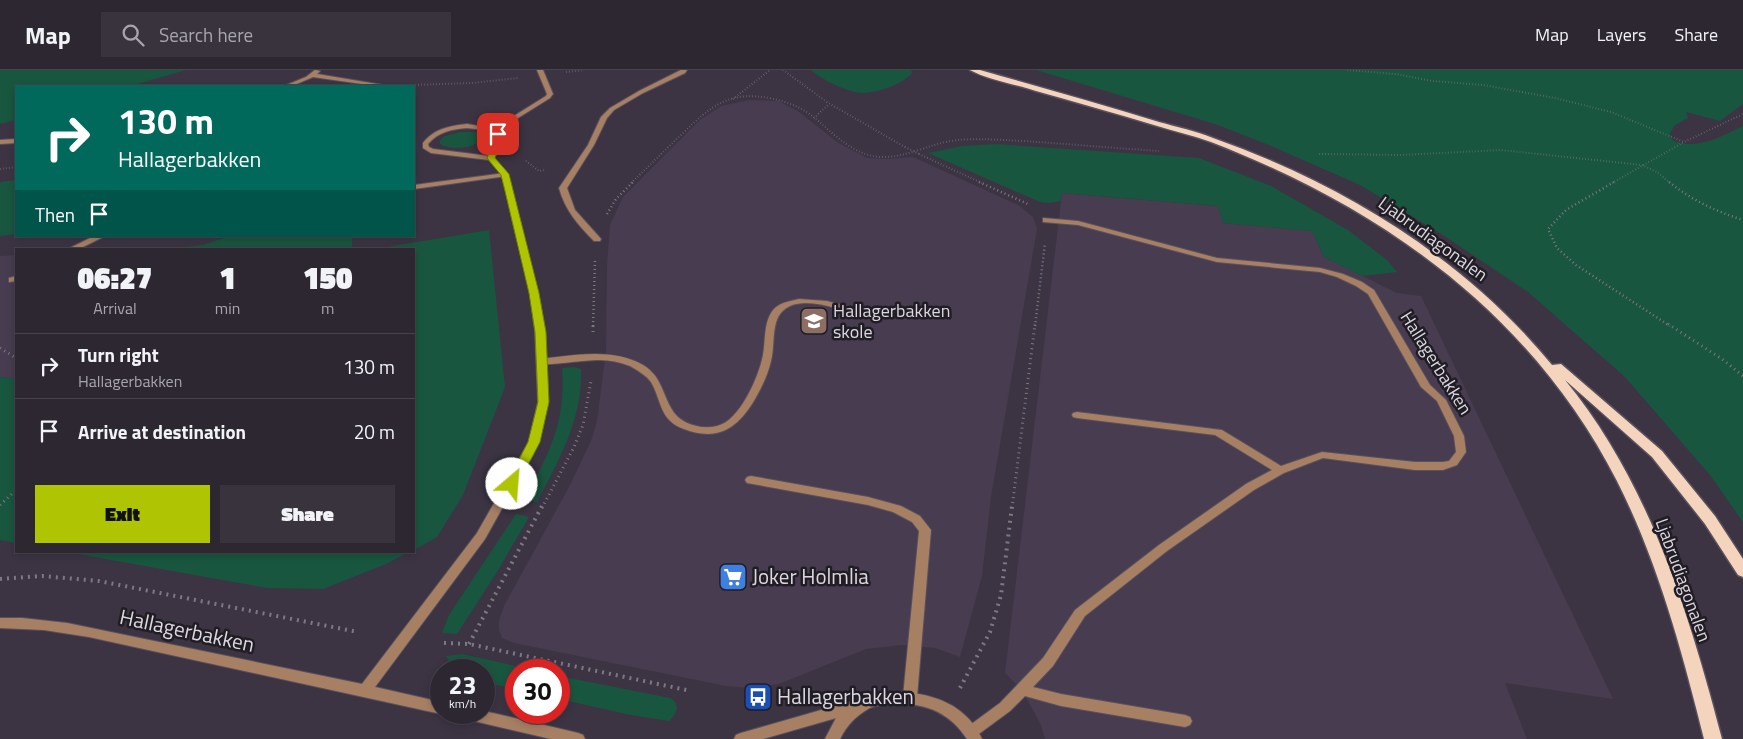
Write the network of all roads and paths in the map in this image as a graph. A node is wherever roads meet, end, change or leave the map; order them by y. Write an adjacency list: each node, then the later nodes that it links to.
1 (584, 70): 9 (path)
2 (684, 70): 22 (street)
3 (770, 70): 13 (path)
4 (783, 70): 14 (path)
5 (973, 70): 36 (main road, Ljabrudiagonalen)
6 (1348, 70): 20 (path)
7 (316, 72): 10 (street); 11 (street)
8 (542, 73): 12 (path); 17 (street)
9 (563, 73)
10 (289, 85)
11 (381, 85)
12 (406, 85)
13 (732, 100): 16 (path); 33 (path)
14 (829, 104): 16 (path); 30 (path, bridge)
15 (1743, 114): 20 (path)
16 (814, 118): 21 (path)
17 (494, 130): 24 (street); 24 (street)
18 (15, 141): 19 (street)
19 (0, 142)
20 (1684, 142): 25 (path)
21 (1165, 151)
22 (587, 152): 24 (path); 33 (street)
23 (1319, 154): 25 (path)
24 (493, 161): 28 (street)
25 (1642, 165): 31 (path); 41 (path)
26 (15, 167): 27 (path)
27 (0, 169)
28 (505, 174): 29 (street); 40 (street)
29 (415, 187)
30 (1046, 220): 43 (street, Hallagerbakken); 59 (path)
31 (1743, 220)
32 (98, 237): 34 (street)
33 (597, 239): 39 (path)
34 (74, 248)
35 (864, 314): 39 (street)
36 (1530, 345): 47 (main road); 66 (main road, Ljabrudiagonalen)
37 (0, 348): 38 (path)
38 (15, 357)
39 (592, 357): 40 (street); 52 (path)
40 (542, 362): 53 (street)
41 (1743, 376)
42 (1076, 415): 43 (street)
43 (1280, 470): 54 (street, Hallagerbakken)
44 (750, 480): 56 (street)
45 (15, 491): 46 (path)
46 (0, 505)
47 (1743, 570)
48 (0, 579): 50 (path)
49 (0, 623): 53 (street, Hallagerbakken)
50 (358, 632)
51 (444, 643): 52 (path)
52 (469, 644): 55 (path)
53 (365, 690): 58 (street, Hallagerbakken)
54 (1022, 690): 61 (street); 62 (street, Hallagerbakken)
55 (691, 691)
56 (910, 696): 57 (street, Hallagerbakken); 59 (street, Hallagerbakken)
57 (870, 702): 64 (street, Hallagerbakken); 65 (street, Hallagerbakken)
58 (430, 705)
59 (948, 709): 62 (street, Hallagerbakken)
60 (495, 720): 63 (street)
61 (1185, 721)
62 (973, 735)
63 (578, 739)
64 (741, 739)
65 (832, 739)
66 (1713, 739)

